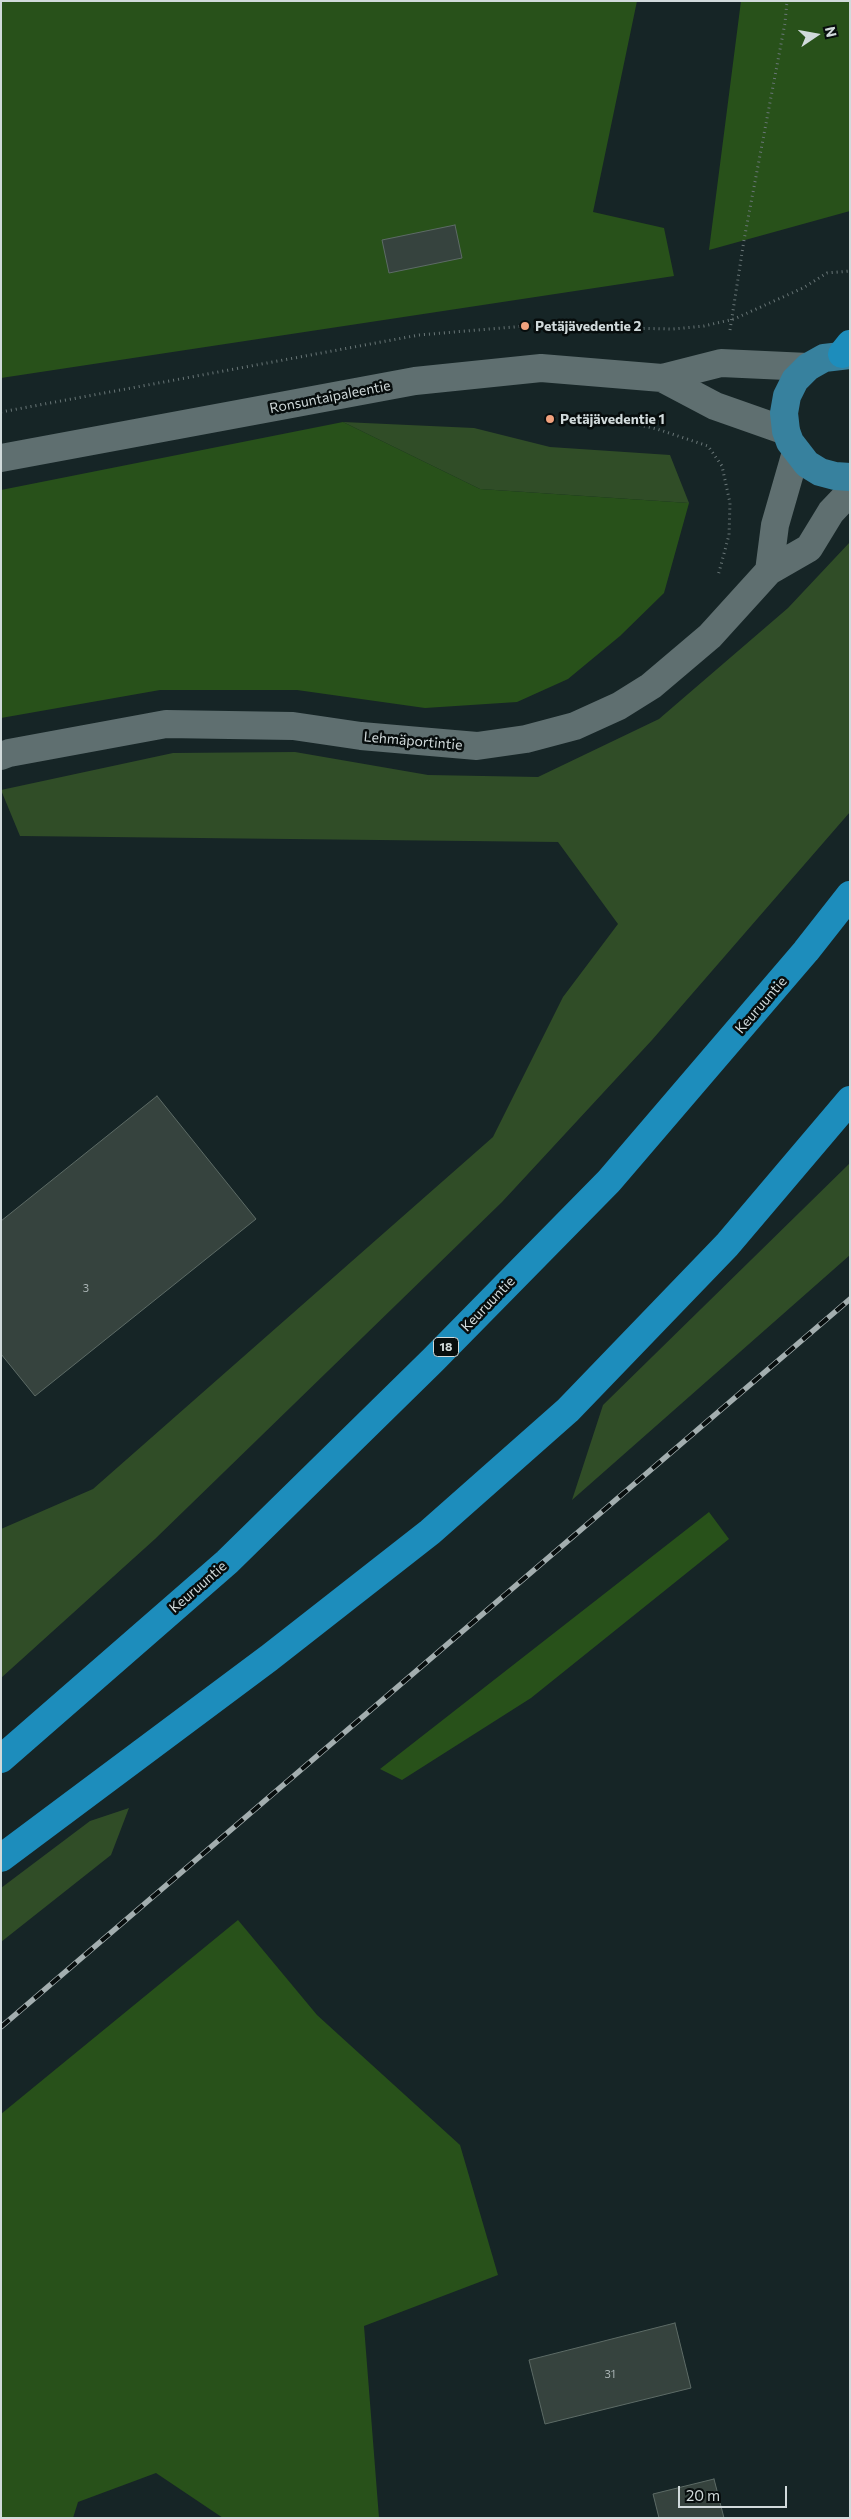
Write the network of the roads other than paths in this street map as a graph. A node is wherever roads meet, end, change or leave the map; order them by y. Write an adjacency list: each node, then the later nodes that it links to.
1 (847, 351): 2 (main road)
2 (808, 367): 3 (street, Ronsuntaipaleentie); 4 (main road)
3 (662, 378): 4 (street, Ronsuntaipaleentie); 5 (street, Ronsuntaipaleentie)
4 (791, 442): 6 (main road); 8 (street)
5 (1, 458)
6 (850, 477)
7 (850, 492): 8 (street, Lehmäportintie)
8 (770, 571): 9 (street, Lehmäportintie)
9 (1, 756)
10 (850, 895): 12 (highway, Keuruuntie / 18)
11 (850, 1100): 13 (highway)
12 (1, 1758)
13 (1, 1858)

